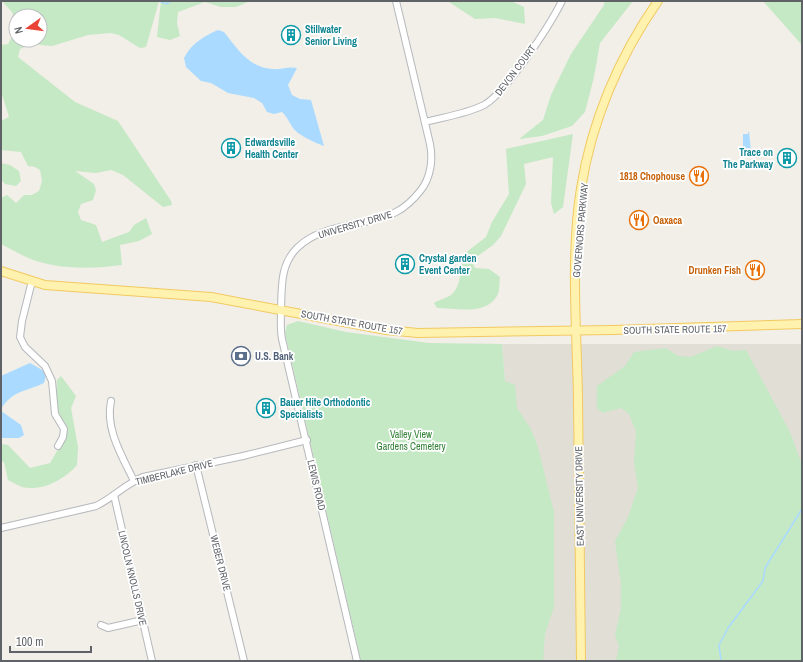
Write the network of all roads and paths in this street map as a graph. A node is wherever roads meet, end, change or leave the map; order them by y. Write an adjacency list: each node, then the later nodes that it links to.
1 (396, 1): 4 (street, UNIVERSITY DRIVE)
2 (562, 1): 4 (street, DEVON COURT)
3 (658, 1): 9 (main road, GOVERNORS PARKWAY)
4 (425, 122): 7 (street, UNIVERSITY DRIVE)
5 (1, 271): 6 (main road, SOUTH STATE ROUTE 157)
6 (32, 281): 7 (main road, SOUTH STATE ROUTE 157); 12 (street)
7 (282, 309): 9 (main road, SOUTH STATE ROUTE 157); 11 (street, LEWIS ROAD)
8 (802, 324): 9 (main road, SOUTH STATE ROUTE 157)
9 (577, 331): 22 (main road, EAST UNIVERSITY DRIVE)
10 (111, 402): 14 (street)
11 (307, 440): 13 (street, TIMBERLAKE DRIVE); 21 (street, LEWIS ROAD)
12 (58, 446)
13 (196, 465): 14 (street, TIMBERLAKE DRIVE); 20 (street, WEBER DRIVE)
14 (134, 481): 15 (street, TIMBERLAKE DRIVE)
15 (114, 495): 16 (street, TIMBERLAKE DRIVE); 17 (street, LINCOLN KNOLLS DRIVE)
16 (1, 528)
17 (143, 620): 18 (street); 19 (street, LINCOLN KNOLLS DRIVE)
18 (101, 625)
19 (152, 661)
20 (244, 661)
21 (357, 661)
22 (581, 661)

